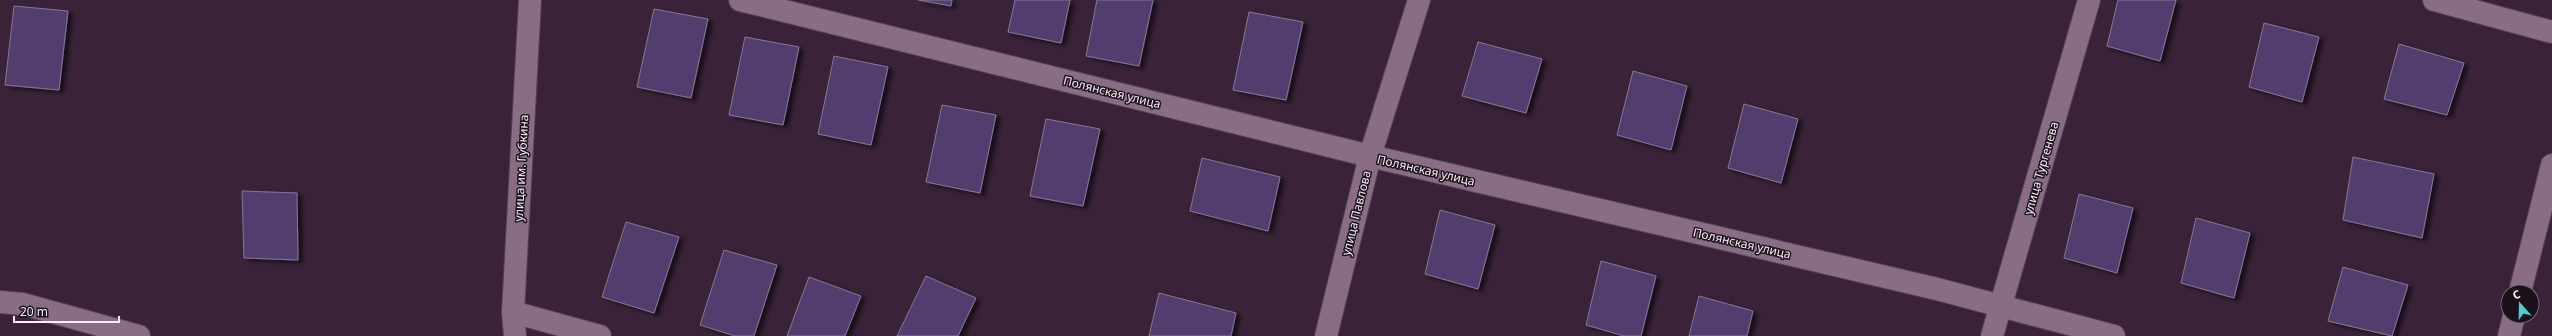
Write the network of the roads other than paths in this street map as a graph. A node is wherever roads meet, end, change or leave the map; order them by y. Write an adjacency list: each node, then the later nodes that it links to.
1 (530, 0): 12 (street, улица им. Губкина)
2 (740, 0): 7 (street, Полянская улица)
3 (1419, 0): 7 (street, улица Павлова)
4 (2089, 0): 11 (street, улица Тургенева)
5 (2434, 0): 6 (street)
6 (2552, 32)
7 (1370, 156): 11 (street, Полянская улица); 17 (street, улица Павлова)
8 (2552, 165): 9 (street)
9 (2522, 284)
10 (0, 302): 14 (street)
11 (2001, 306): 18 (street, улица Тургенева); 19 (street, Полянская улица)
12 (513, 312): 15 (street, улица им. Губкина); 16 (street)
13 (2512, 324): 20 (street)
14 (139, 336)
15 (514, 336)
16 (600, 336)
17 (1326, 336)
18 (1992, 336)
19 (2114, 336)
20 (2509, 336)

